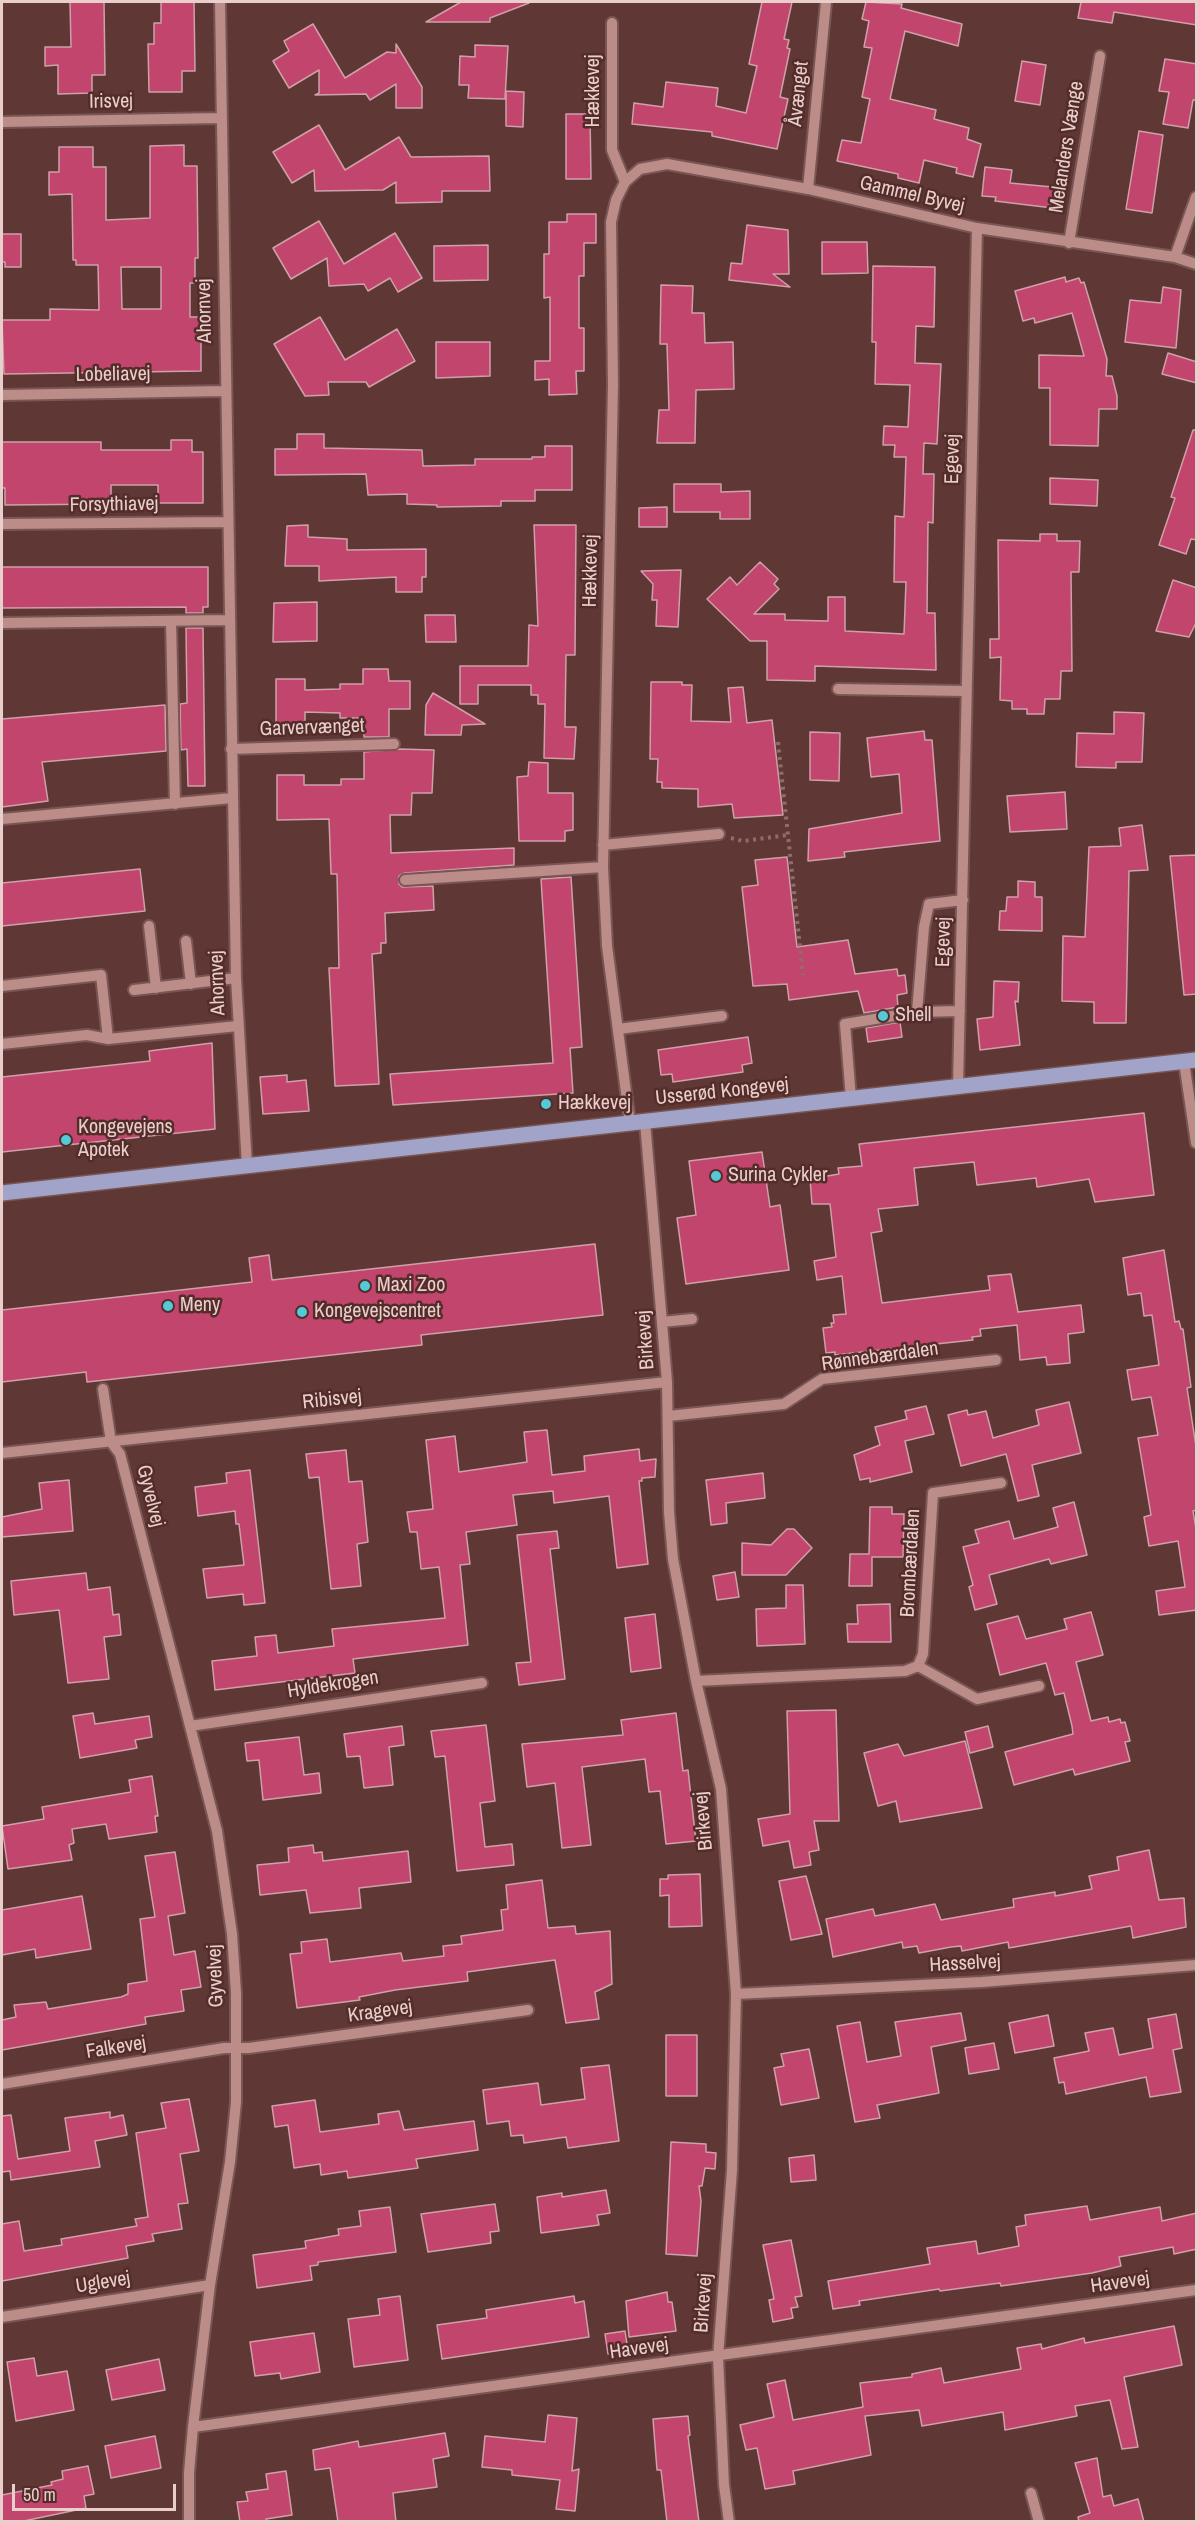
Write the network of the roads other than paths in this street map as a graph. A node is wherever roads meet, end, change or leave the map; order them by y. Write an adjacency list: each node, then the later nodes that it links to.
1 (219, 2): 5 (street, Ahornvej)
2 (826, 2): 8 (street, Åvænget)
3 (612, 23): 7 (street, Hækkevej)
4 (1100, 56): 11 (street, Melanders Vænge)
5 (220, 118): 6 (street, Irisvej); 14 (street, Ahornvej)
6 (2, 122)
7 (625, 182): 8 (street, Gammel Byvej); 29 (street, Hækkevej)
8 (807, 189): 10 (street, Gammel Byvej)
9 (1197, 197): 12 (street)
10 (977, 228): 11 (street, Gammel Byvej); 22 (street, Egevej)
11 (1069, 243): 12 (street, Gammel Byvej)
12 (1175, 257): 13 (street, Gammel Byvej)
13 (1197, 264)
14 (225, 391): 15 (street, Lobeliavej); 16 (street, Ahornvej)
15 (2, 395)
16 (227, 522): 17 (street, Forsythiavej); 18 (street, Ahornvej)
17 (2, 524)
18 (229, 620): 19 (street); 24 (street, Ahornvej)
19 (171, 621): 20 (street); 26 (street)
20 (2, 623)
21 (838, 689): 22 (street)
22 (965, 691): 32 (street, Egevej)
23 (394, 744): 24 (street, Garvervænget)
24 (231, 749): 25 (street, Ahornvej)
25 (232, 798): 26 (street); 35 (street, Ahornvej)
26 (175, 804): 27 (street)
27 (2, 819)
28 (719, 834): 29 (street)
29 (603, 845): 30 (street, Hækkevej)
30 (603, 867): 31 (street); 44 (street, Hækkevej)
31 (405, 880)
32 (963, 900): 40 (street, Egevej); 41 (street)
33 (150, 926): 38 (street)
34 (186, 941): 36 (street)
35 (236, 978): 36 (street); 43 (street, Ahornvej)
36 (191, 984): 38 (street)
37 (2, 986): 45 (street)
38 (156, 988): 39 (street)
39 (134, 990)
40 (960, 1011): 41 (street); 48 (street, Egevej)
41 (917, 1012): 49 (street)
42 (722, 1016): 44 (street)
43 (238, 1026): 45 (street); 52 (street, Ahornvej)
44 (618, 1029): 50 (street, Hækkevej)
45 (108, 1039): 46 (street)
46 (2, 1044)
47 (1190, 1061): 48 (main road, Usserød Kongevej); 51 (street)
48 (958, 1086): 49 (main road, Usserød Kongevej)
49 (851, 1099): 50 (main road, Usserød Kongevej)
50 (638, 1123): 52 (main road, Usserød Kongevej); 55 (street, Birkevej)
51 (1197, 1143)
52 (247, 1166): 53 (main road, Usserød Kongevej)
53 (2, 1193)
54 (692, 1318): 55 (street)
55 (662, 1322): 57 (street, Birkevej)
56 (996, 1360): 59 (street, Rønnebærdalen)
57 (667, 1382): 59 (street, Birkevej); 60 (street, Ribisvej)
58 (103, 1389): 60 (street, Gyvelvej)
59 (668, 1416): 64 (street, Birkevej)
60 (111, 1442): 61 (street, Ribisvej); 67 (street, Gyvelvej)
61 (2, 1453)
62 (1001, 1483): 63 (street, Brombærdalen)
63 (918, 1666): 64 (street); 66 (street)
64 (696, 1682): 69 (street, Birkevej)
65 (482, 1683): 67 (street, Hyldekrogen)
66 (1039, 1686)
67 (190, 1726): 71 (street, Gyvelvej)
68 (1197, 1965): 69 (street, Hasselvej)
69 (736, 1994): 76 (street, Birkevej)
70 (528, 2010): 71 (street, Kragevej)
71 (236, 2048): 72 (street, Falkevej); 73 (street, Gyvelvej)
72 (2, 2084)
73 (210, 2284): 75 (street, Uglevej); 77 (street, Gyvelvej)
74 (1197, 2290): 76 (street, Havevej)
75 (2, 2317)
76 (718, 2357): 77 (street, Havevej); 80 (street, Birkevej)
77 (192, 2427): 79 (street, Gyvelvej)
78 (1031, 2493): 81 (street)
79 (189, 2522)
80 (729, 2522)
81 (1039, 2522)

